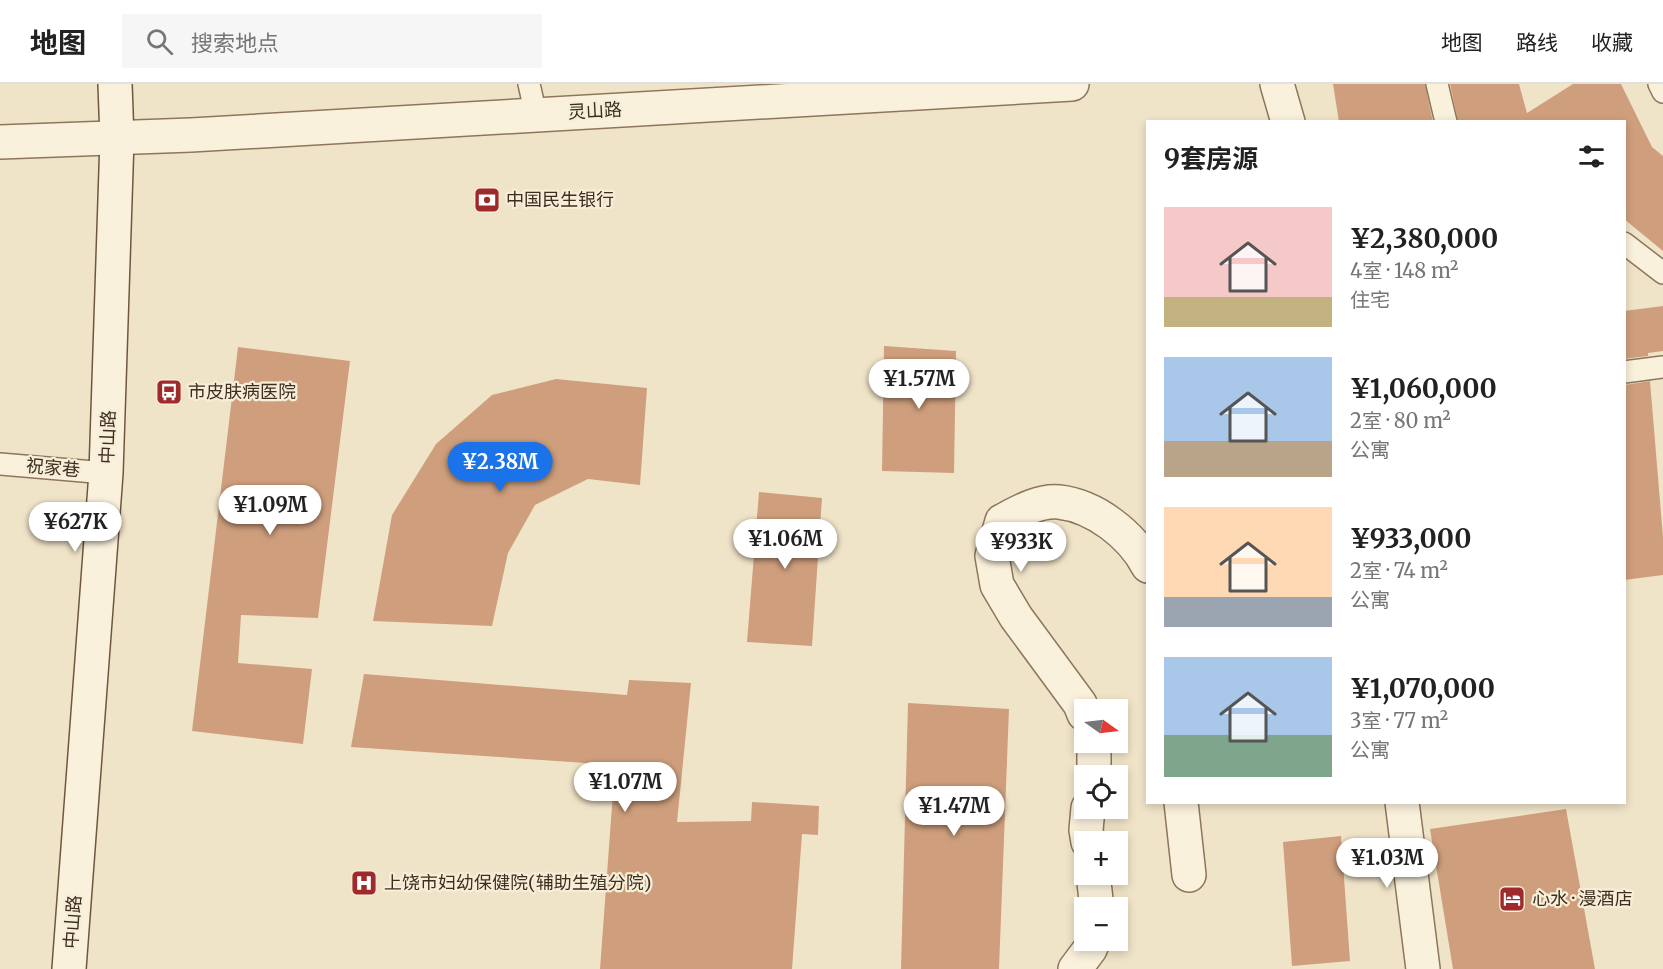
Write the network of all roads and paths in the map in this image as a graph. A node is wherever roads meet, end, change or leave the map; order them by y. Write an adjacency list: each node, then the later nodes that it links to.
1 (115, 84): 11 (street, 中山路)
2 (1072, 84): 6 (street, 灵山路)
3 (1277, 84): 9 (street)
4 (1437, 84): 10 (lane)
5 (1659, 84): 7 (lane)
6 (858, 90): 8 (street, 灵山路)
7 (1663, 92)
8 (532, 99): 11 (street, 灵山路)
9 (1287, 120)
10 (1446, 120)
11 (117, 139): 12 (street, 灵山路); 18 (street, 中山路)
12 (0, 142)
13 (1626, 245): 14 (lane)
14 (1663, 273)
15 (1663, 367): 16 (lane)
16 (1626, 372)
17 (0, 464): 18 (lane, 祝家巷)
18 (106, 473): 25 (street, 中山路)
19 (1146, 562): 20 (street)
20 (1076, 699)
21 (1181, 804): 23 (street)
22 (1402, 804): 27 (street)
23 (1189, 875)
24 (1088, 951): 26 (street)
25 (69, 969)
26 (1075, 969)
27 (1424, 969)

